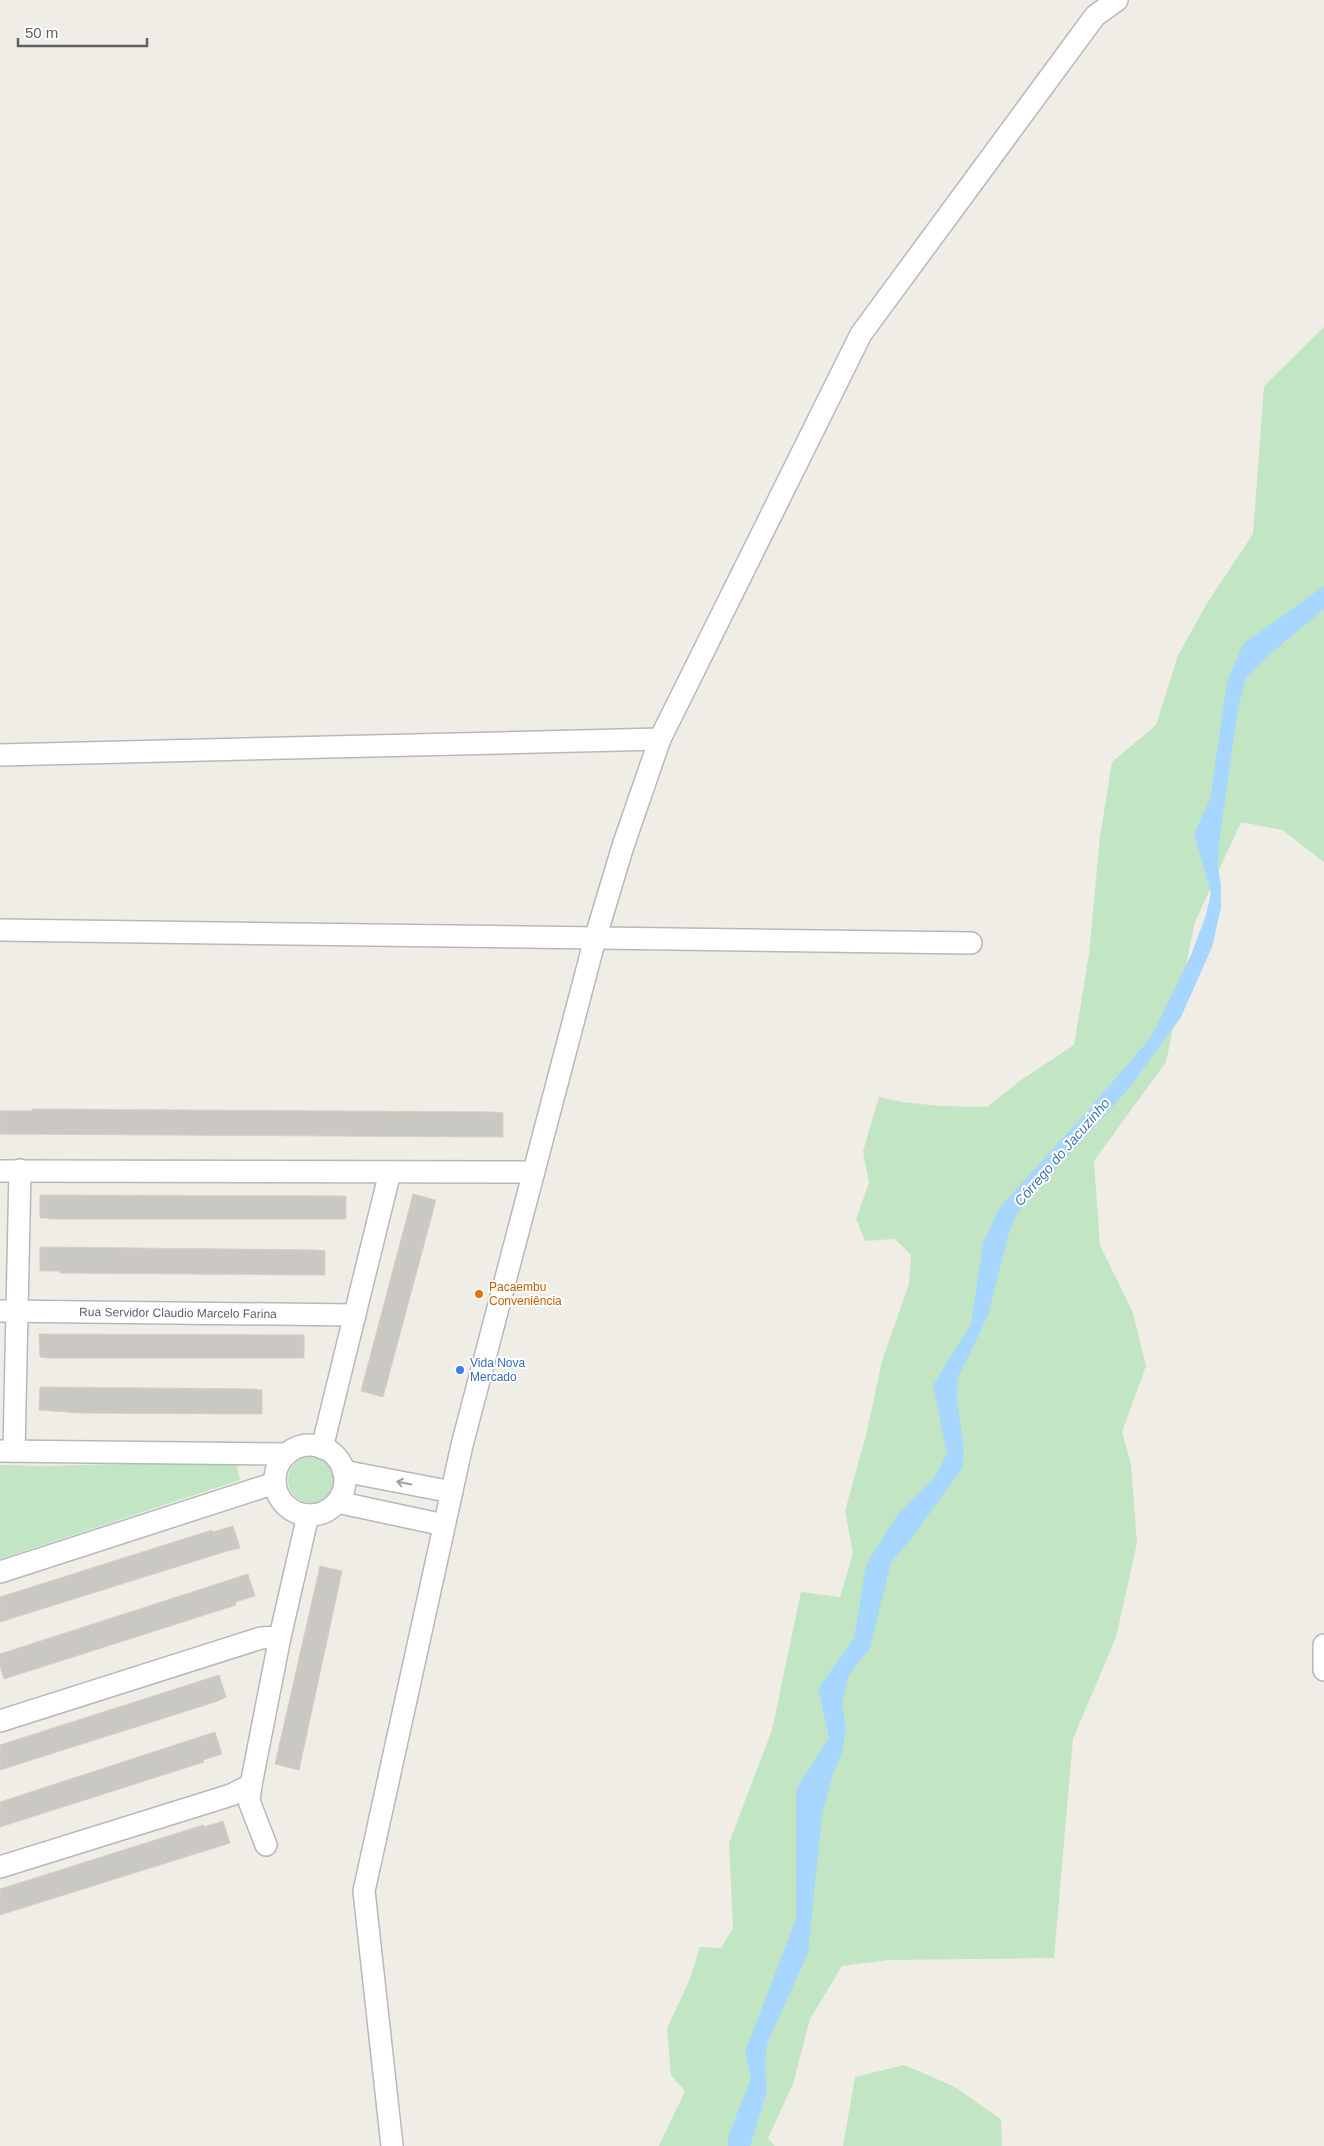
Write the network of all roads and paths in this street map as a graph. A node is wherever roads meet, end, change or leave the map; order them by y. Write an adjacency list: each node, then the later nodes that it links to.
1 (1117, 0): 2 (street)
2 (660, 739): 3 (street); 5 (street)
3 (0, 755)
4 (0, 930): 5 (street)
5 (595, 939): 6 (street); 9 (street)
6 (971, 943)
7 (10, 1170): 8 (street); 10 (street)
8 (390, 1172): 9 (street); 11 (street)
9 (533, 1172): 17 (street)
10 (8, 1311): 11 (street, Rua Servidor Claudio Marcelo Farina); 13 (street)
11 (355, 1315): 12 (street)
12 (322, 1448): 14 (street); 15 (street)
13 (7, 1451): 14 (street)
14 (287, 1454): 16 (street)
15 (343, 1471): 17 (street, one-way to 15); 18 (street)
16 (275, 1482): 19 (street); 21 (street)
17 (452, 1492): 20 (street)
18 (337, 1502): 19 (street); 20 (street)
19 (308, 1515): 22 (street)
20 (444, 1525): 29 (street)
21 (0, 1572)
22 (280, 1637): 25 (street); 26 (street)
23 (1324, 1644): 24 (street)
24 (1324, 1670)
25 (0, 1721)
26 (251, 1785): 27 (street); 28 (street)
27 (266, 1845)
28 (0, 1867)
29 (392, 2146)

